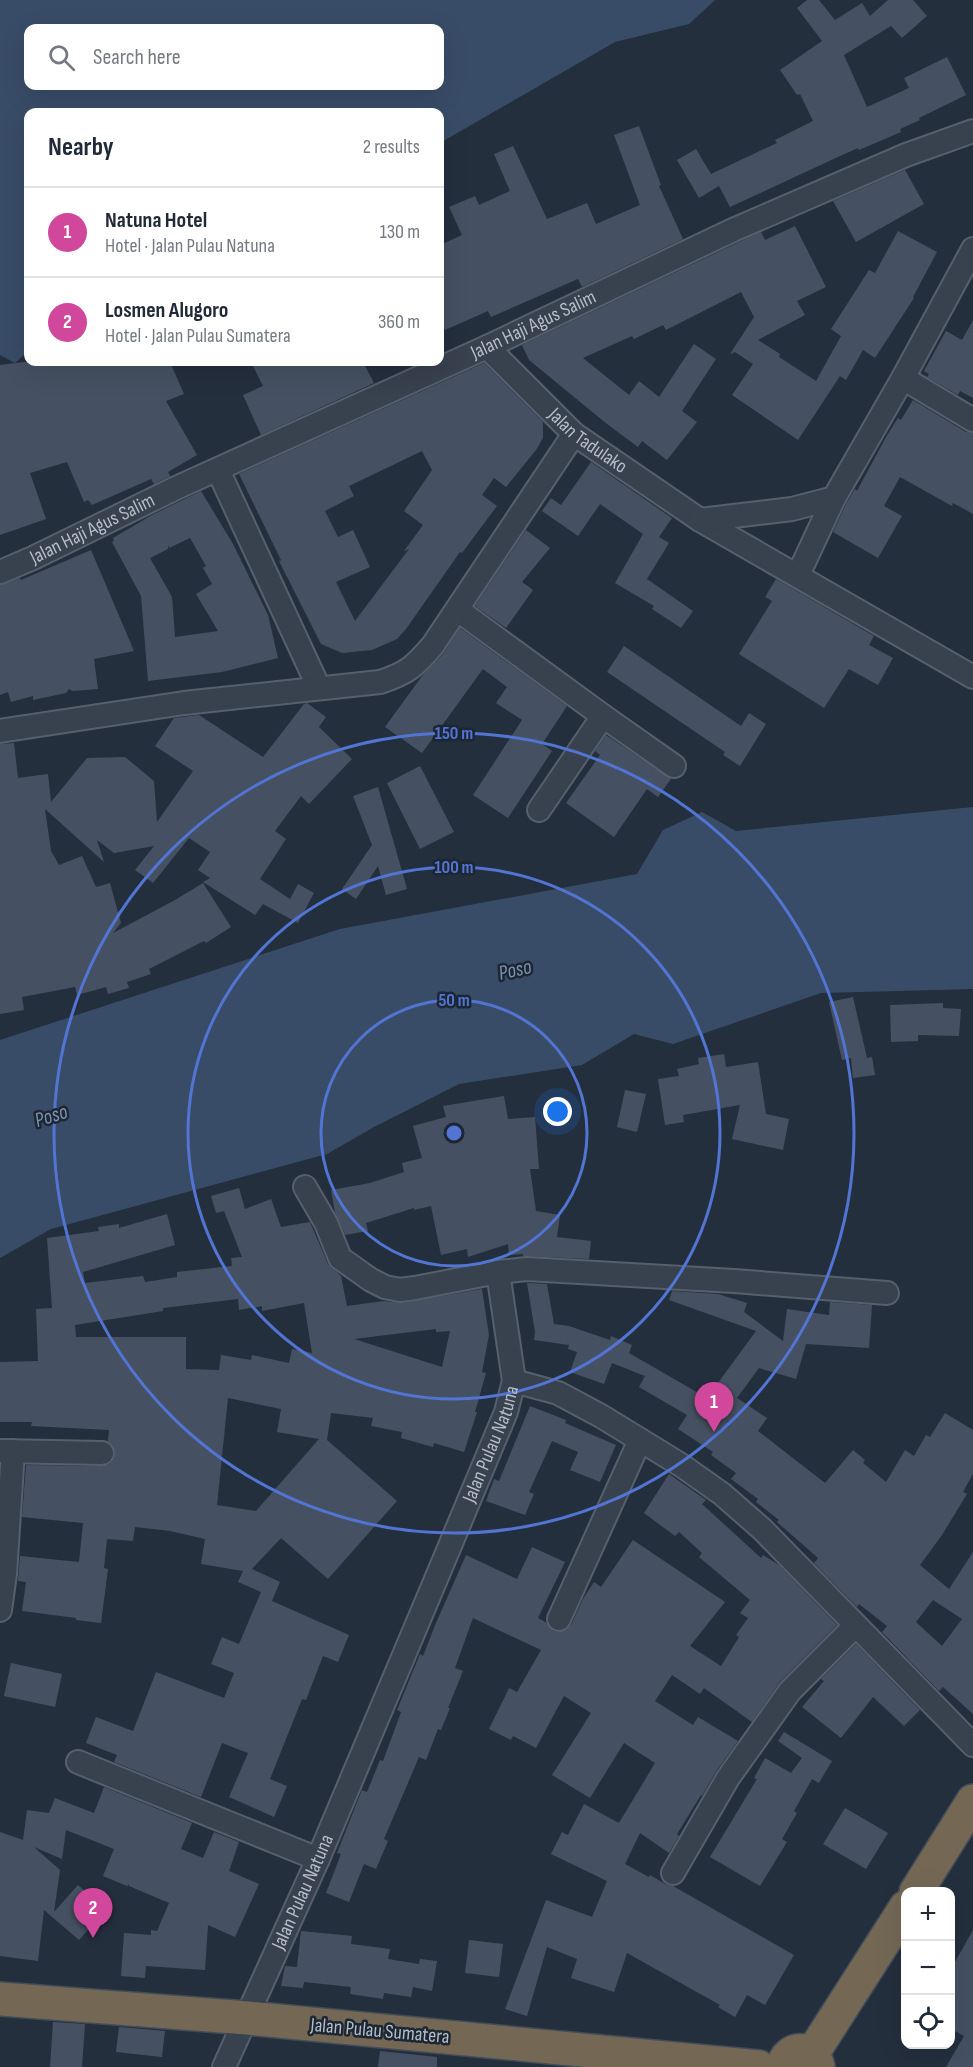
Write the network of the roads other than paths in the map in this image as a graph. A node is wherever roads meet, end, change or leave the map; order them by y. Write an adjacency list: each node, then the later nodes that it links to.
1 (973, 131): 3 (street, Jalan Haji Agus Salim)
2 (973, 249): 4 (street)
3 (487, 347): 6 (street, Jalan Tadulako); 7 (street, Jalan Haji Agus Salim)
4 (903, 378): 5 (street); 8 (street)
5 (973, 420)
6 (574, 434): 9 (street, Jalan Tadulako); 12 (street)
7 (218, 470): 10 (street, Jalan Haji Agus Salim); 14 (street)
8 (834, 498): 9 (street); 11 (street)
9 (700, 520): 11 (street, Jalan Tadulako)
10 (0, 572)
11 (798, 575): 13 (street)
12 (458, 610): 14 (street); 15 (street)
13 (973, 677)
14 (319, 688): 16 (street)
15 (603, 716): 17 (street); 18 (street)
16 (0, 731)
17 (674, 766)
18 (539, 810)
19 (305, 1187): 20 (street)
20 (498, 1272): 21 (street); 22 (street)
21 (887, 1293)
22 (514, 1381): 23 (street, Jalan Pulau Natuna); 32 (street, Jalan Pulau Natuna)
23 (640, 1440): 27 (street); 28 (street, Jalan Pulau Natuna)
24 (6, 1451): 25 (street); 26 (street)
25 (102, 1453)
26 (0, 1610)
27 (559, 1619)
28 (855, 1626): 29 (street, Jalan Pulau Natuna); 33 (street)
29 (973, 1745)
30 (78, 1762): 32 (street)
31 (973, 1802): 34 (highway)
32 (318, 1859): 37 (street, Jalan Pulau Natuna)
33 (673, 1874)
34 (919, 1887)
35 (901, 1915): 38 (highway)
36 (0, 1999): 37 (highway, Jalan Pulau Sumatera)
37 (247, 2018): 39 (street, Jalan Pulau Natuna); 40 (highway, Jalan Pulau Sumatera)
38 (815, 2061): 41 (highway)
39 (224, 2067)
40 (759, 2067)
41 (783, 2067)

